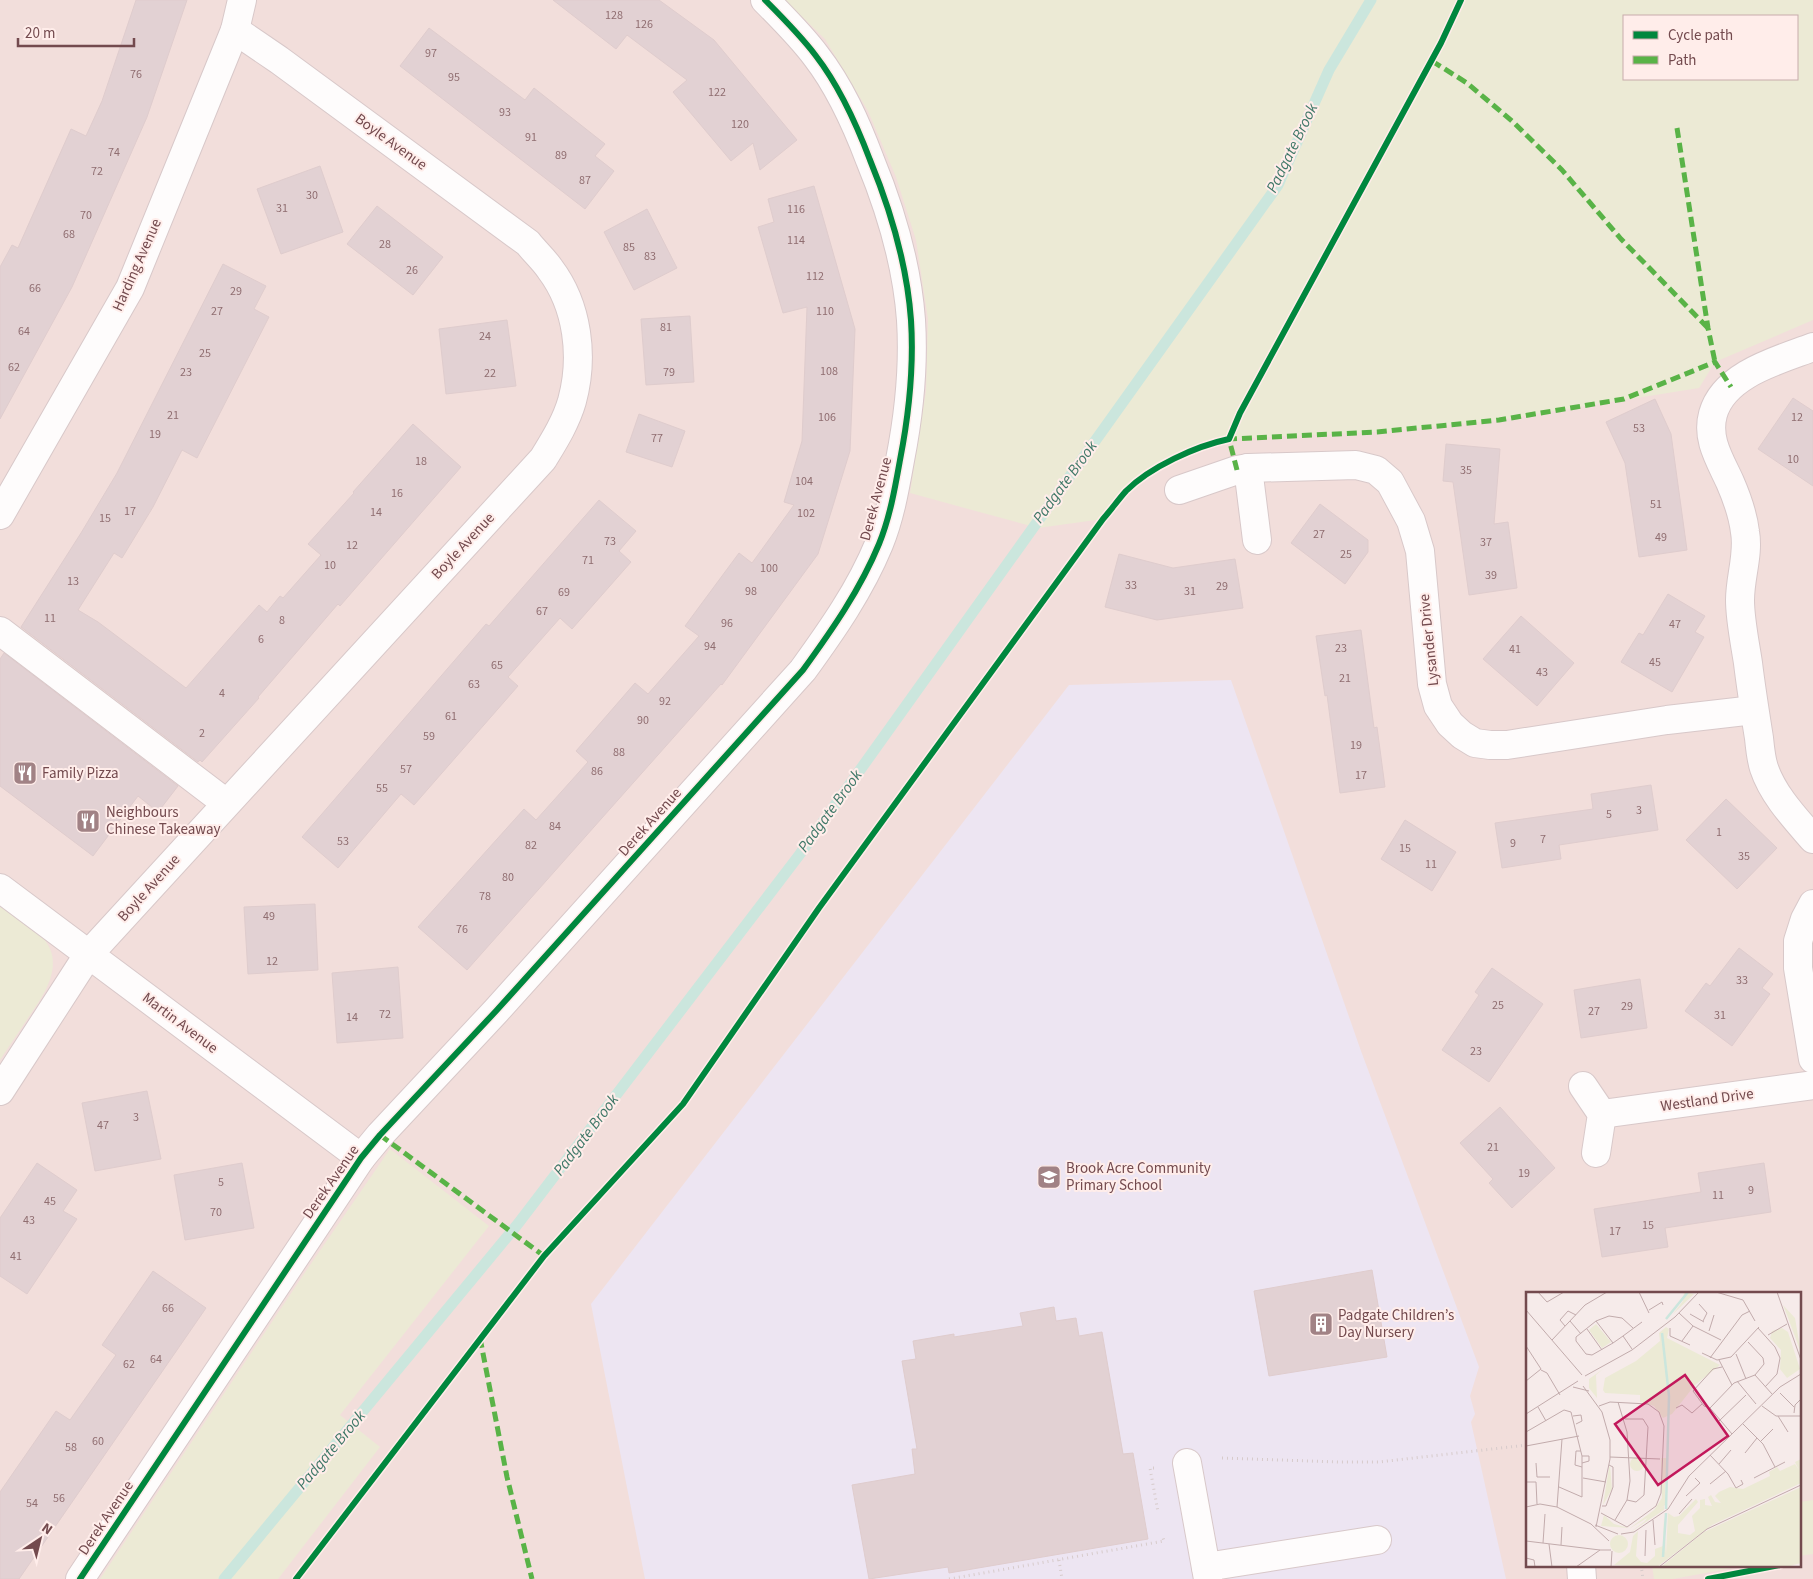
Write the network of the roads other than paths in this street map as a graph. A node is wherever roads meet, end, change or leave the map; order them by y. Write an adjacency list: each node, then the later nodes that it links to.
1 (242, 0): 3 (street, Harding Avenue)
2 (765, 0): 22 (street, Derek Avenue)
3 (234, 30): 7 (street, Harding Avenue); 11 (street, Boyle Avenue)
4 (1813, 347): 10 (street)
5 (1248, 468): 6 (street, Lysander Drive); 8 (street); 10 (street, Lysander Drive)
6 (1180, 490)
7 (0, 515)
8 (1258, 540)
9 (0, 632): 11 (street)
10 (1754, 710): 12 (street)
11 (226, 803): 15 (street, Boyle Avenue)
12 (1813, 839)
13 (0, 888): 15 (street, Martin Avenue)
14 (1813, 904): 16 (street)
15 (88, 955): 19 (street, Boyle Avenue); 22 (street, Martin Avenue)
16 (1813, 1058)
17 (1813, 1085): 20 (street, Westland Drive)
18 (1583, 1086): 20 (street)
19 (0, 1091)
20 (1602, 1114): 21 (street)
21 (1596, 1153)
22 (361, 1158): 27 (street, Derek Avenue)
23 (1187, 1463): 26 (street)
24 (1377, 1540): 26 (street)
25 (1581, 1566): 28 (street)
26 (1207, 1573)
27 (80, 1579)
28 (1582, 1579)

